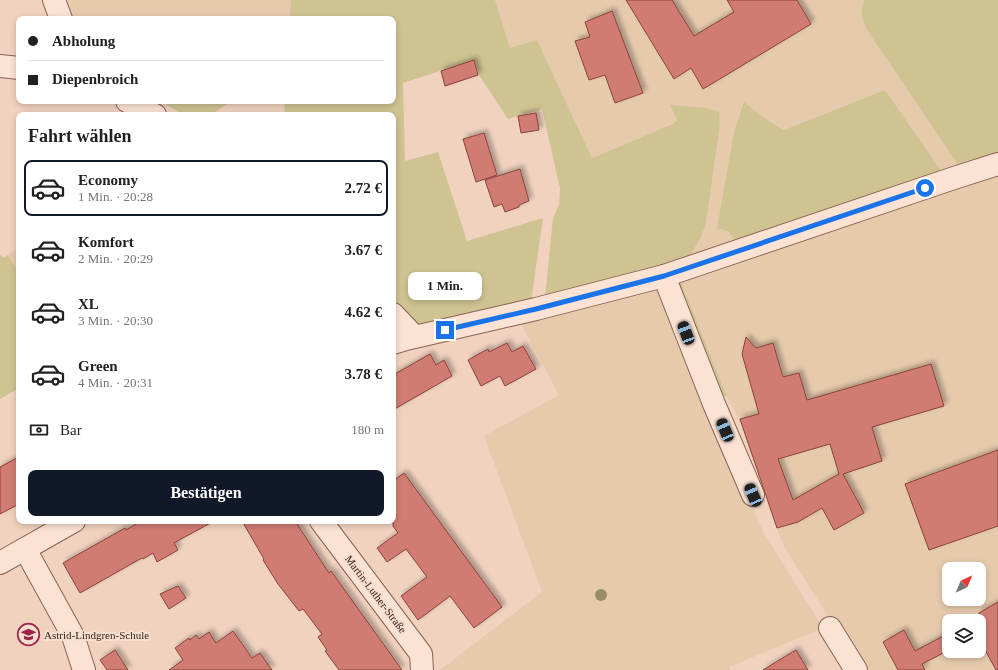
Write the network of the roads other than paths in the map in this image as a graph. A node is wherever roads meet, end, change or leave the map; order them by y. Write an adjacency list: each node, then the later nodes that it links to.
1 (54, 0): 2 (street)
2 (60, 16)
3 (0, 66): 4 (street)
4 (16, 68)
5 (133, 104): 6 (street)
6 (149, 112)
7 (998, 164): 8 (street)
8 (664, 276): 10 (street); 12 (street)
9 (396, 317): 10 (street)
10 (414, 336): 11 (street)
11 (396, 342)
12 (753, 495)
13 (69, 524): 15 (street)
14 (324, 524): 19 (street, Martin-Luther-Straße)
15 (26, 549): 16 (street); 18 (street)
16 (0, 563)
17 (830, 628): 20 (street)
18 (84, 670)
19 (422, 670)
20 (856, 670)

